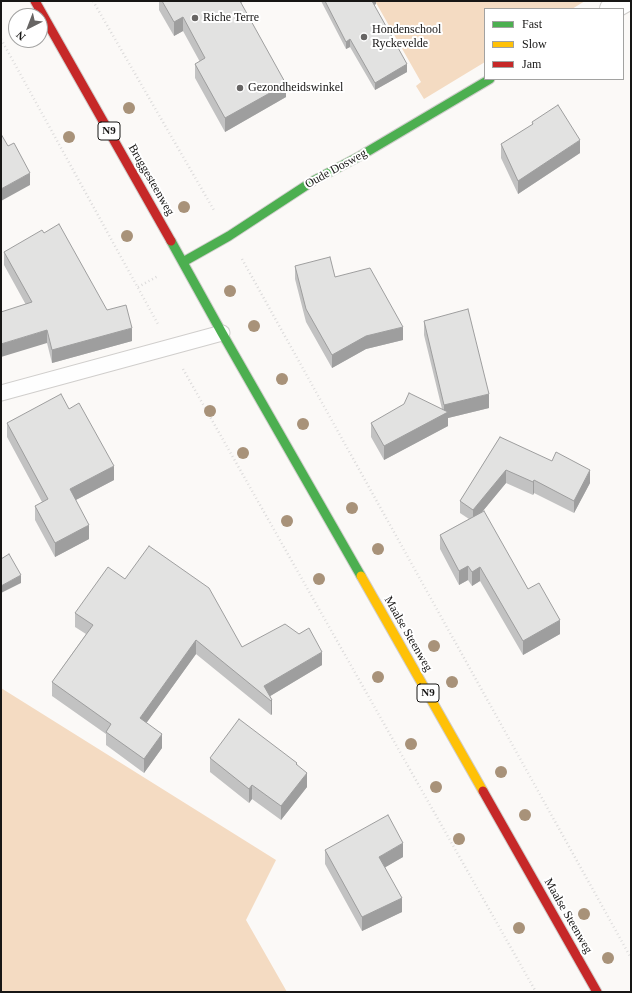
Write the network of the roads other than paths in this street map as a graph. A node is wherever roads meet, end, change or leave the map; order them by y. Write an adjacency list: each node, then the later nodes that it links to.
1 (35, 1): 5 (main road, Bruggesteenweg / N9)
2 (624, 1): 3 (street)
3 (613, 8)
4 (488, 80): 5 (main road, Oude Dosweg)
5 (183, 262): 6 (main road, Bruggesteenweg / N9)
6 (222, 333): 7 (main road, Bruggesteenweg / N9); 8 (lane)
7 (233, 350): 9 (main road, Maalse Steenweg / N9)
8 (1, 393)
9 (597, 992)

